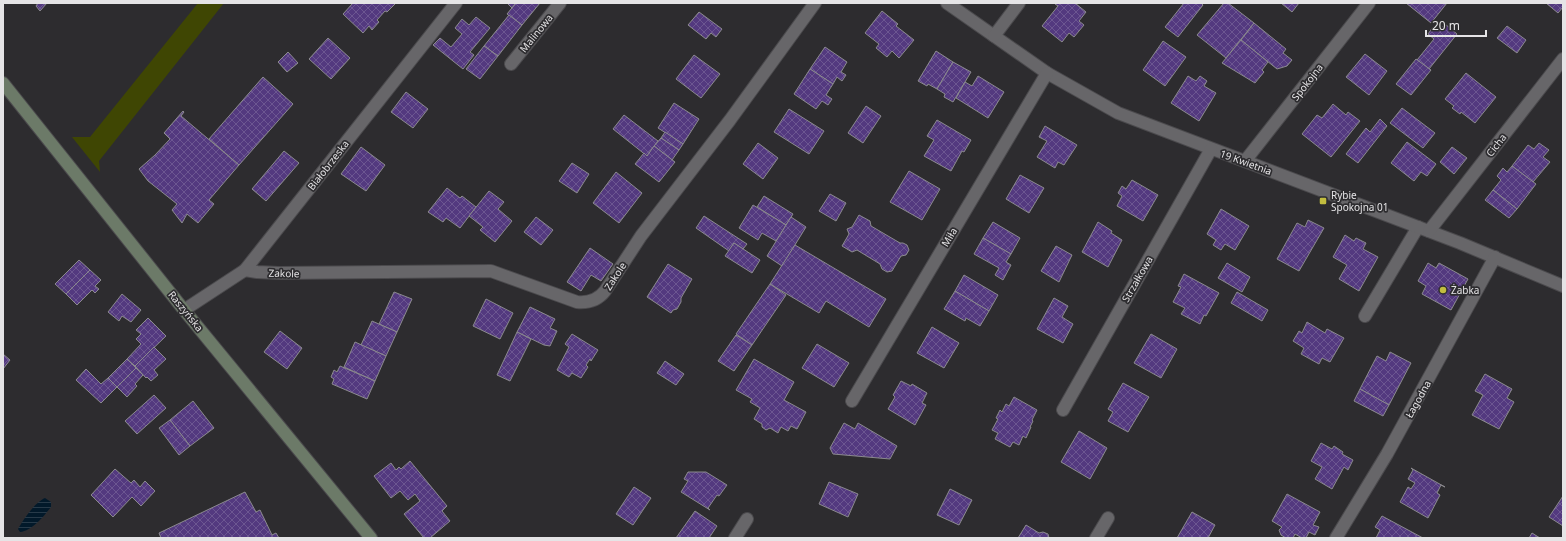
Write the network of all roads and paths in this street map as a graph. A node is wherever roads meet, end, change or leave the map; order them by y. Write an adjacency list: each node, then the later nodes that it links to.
1 (456, 3): 16 (street, Białobrzeska)
2 (560, 3): 9 (street, Malinowa)
3 (815, 3): 16 (street, Zakole)
4 (947, 3): 7 (street, 19 Kwietnia)
5 (1019, 3): 7 (street)
6 (1369, 3): 13 (street, Spokojna)
7 (994, 36): 10 (street, 19 Kwietnia)
8 (1563, 59): 14 (street, Cicha)
9 (511, 64)
10 (1047, 73): 12 (street, 19 Kwietnia); 20 (street, Miła)
11 (3, 83): 18 (street, Raszyńska)
12 (1211, 149): 13 (street, 19 Kwietnia); 21 (street, Strzałkowa)
13 (1245, 161): 14 (street, 19 Kwietnia)
14 (1424, 229): 15 (street, 19 Kwietnia); 19 (street, Cicha)
15 (1496, 257): 17 (street, 19 Kwietnia); 27 (street, Łagodna)
16 (245, 270): 18 (street, Białobrzeska)
17 (1563, 286)
18 (184, 310): 24 (street, Raszyńska)
19 (1366, 316)
20 (852, 401)
21 (1063, 410)
22 (1108, 518): 26 (street)
23 (747, 519): 25 (street)
24 (371, 538)
25 (735, 538)
26 (1096, 538)
27 (1336, 538)

